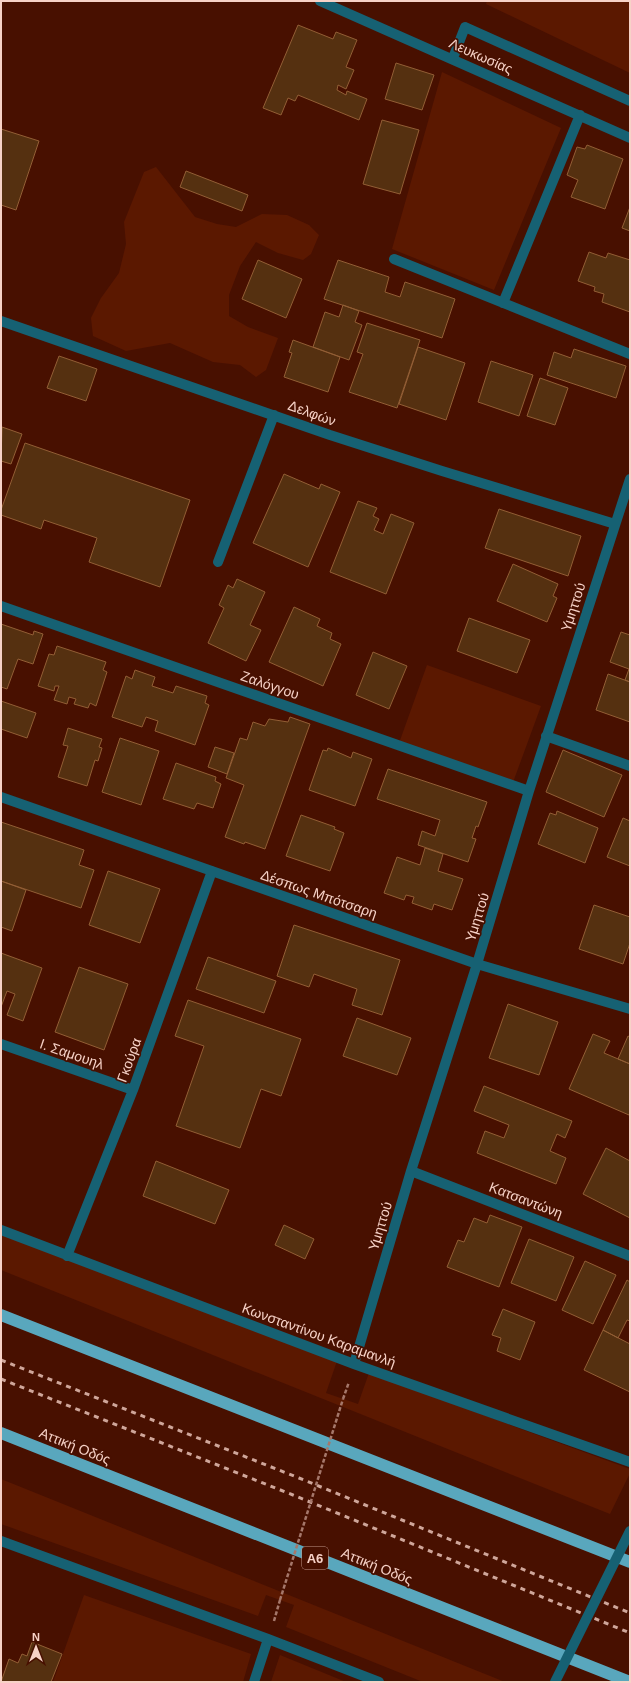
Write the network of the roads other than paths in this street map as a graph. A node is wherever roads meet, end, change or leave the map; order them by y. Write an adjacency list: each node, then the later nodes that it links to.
1 (320, 1): 2 (street, Λευκωσίας)
2 (453, 58): 3 (street); 4 (street, Λευκωσίας)
3 (630, 101)
4 (580, 116): 5 (street, Λευκωσίας); 7 (street)
5 (630, 138)
6 (394, 259): 7 (street)
7 (503, 303): 9 (street)
8 (1, 320): 10 (street, Δελφών)
9 (630, 354)
10 (274, 415): 12 (street, Δελφών); 13 (street)
11 (630, 479): 12 (street, Υμηττού)
12 (615, 524): 15 (street, Υμηττού)
13 (218, 562)
14 (1, 606): 17 (street, Ζαλόγγου)
15 (546, 736): 16 (street); 17 (street, Υμηττού)
16 (630, 766)
17 (529, 792): 20 (street, Υμηττού)
18 (1, 797): 19 (street, Δέσπως Μπότσαρη)
19 (212, 871): 20 (street, Δέσπως Μπότσαρη); 23 (street, Γκούρα)
20 (477, 964): 21 (street, Δέσπως Μπότσαρη); 24 (street, Υμηττού)
21 (630, 1009)
22 (1, 1044): 23 (street, Ι. Σαμουηλ)
23 (133, 1090): 26 (street, Γκούρα)
24 (412, 1171): 27 (street, Κατσαντώνη); 29 (street, Υμηττού)
25 (1, 1230): 26 (street, Κωνσταντίνου Καραμανλή)
26 (67, 1256): 29 (street, Κωνσταντίνου Καραμανλή)
27 (630, 1256)
28 (1, 1315): 34 (highway)
29 (354, 1364): 31 (street, Κωνσταντίνου Καραμανλή)
30 (1, 1433): 39 (highway, Αττική Οδός / Α6)
31 (630, 1462)
32 (630, 1531): 38 (street, bridge)
33 (1, 1541): 35 (street)
34 (630, 1562)
35 (268, 1639): 36 (street); 37 (street)
36 (254, 1682)
37 (379, 1682)
38 (555, 1682)
39 (630, 1682)

